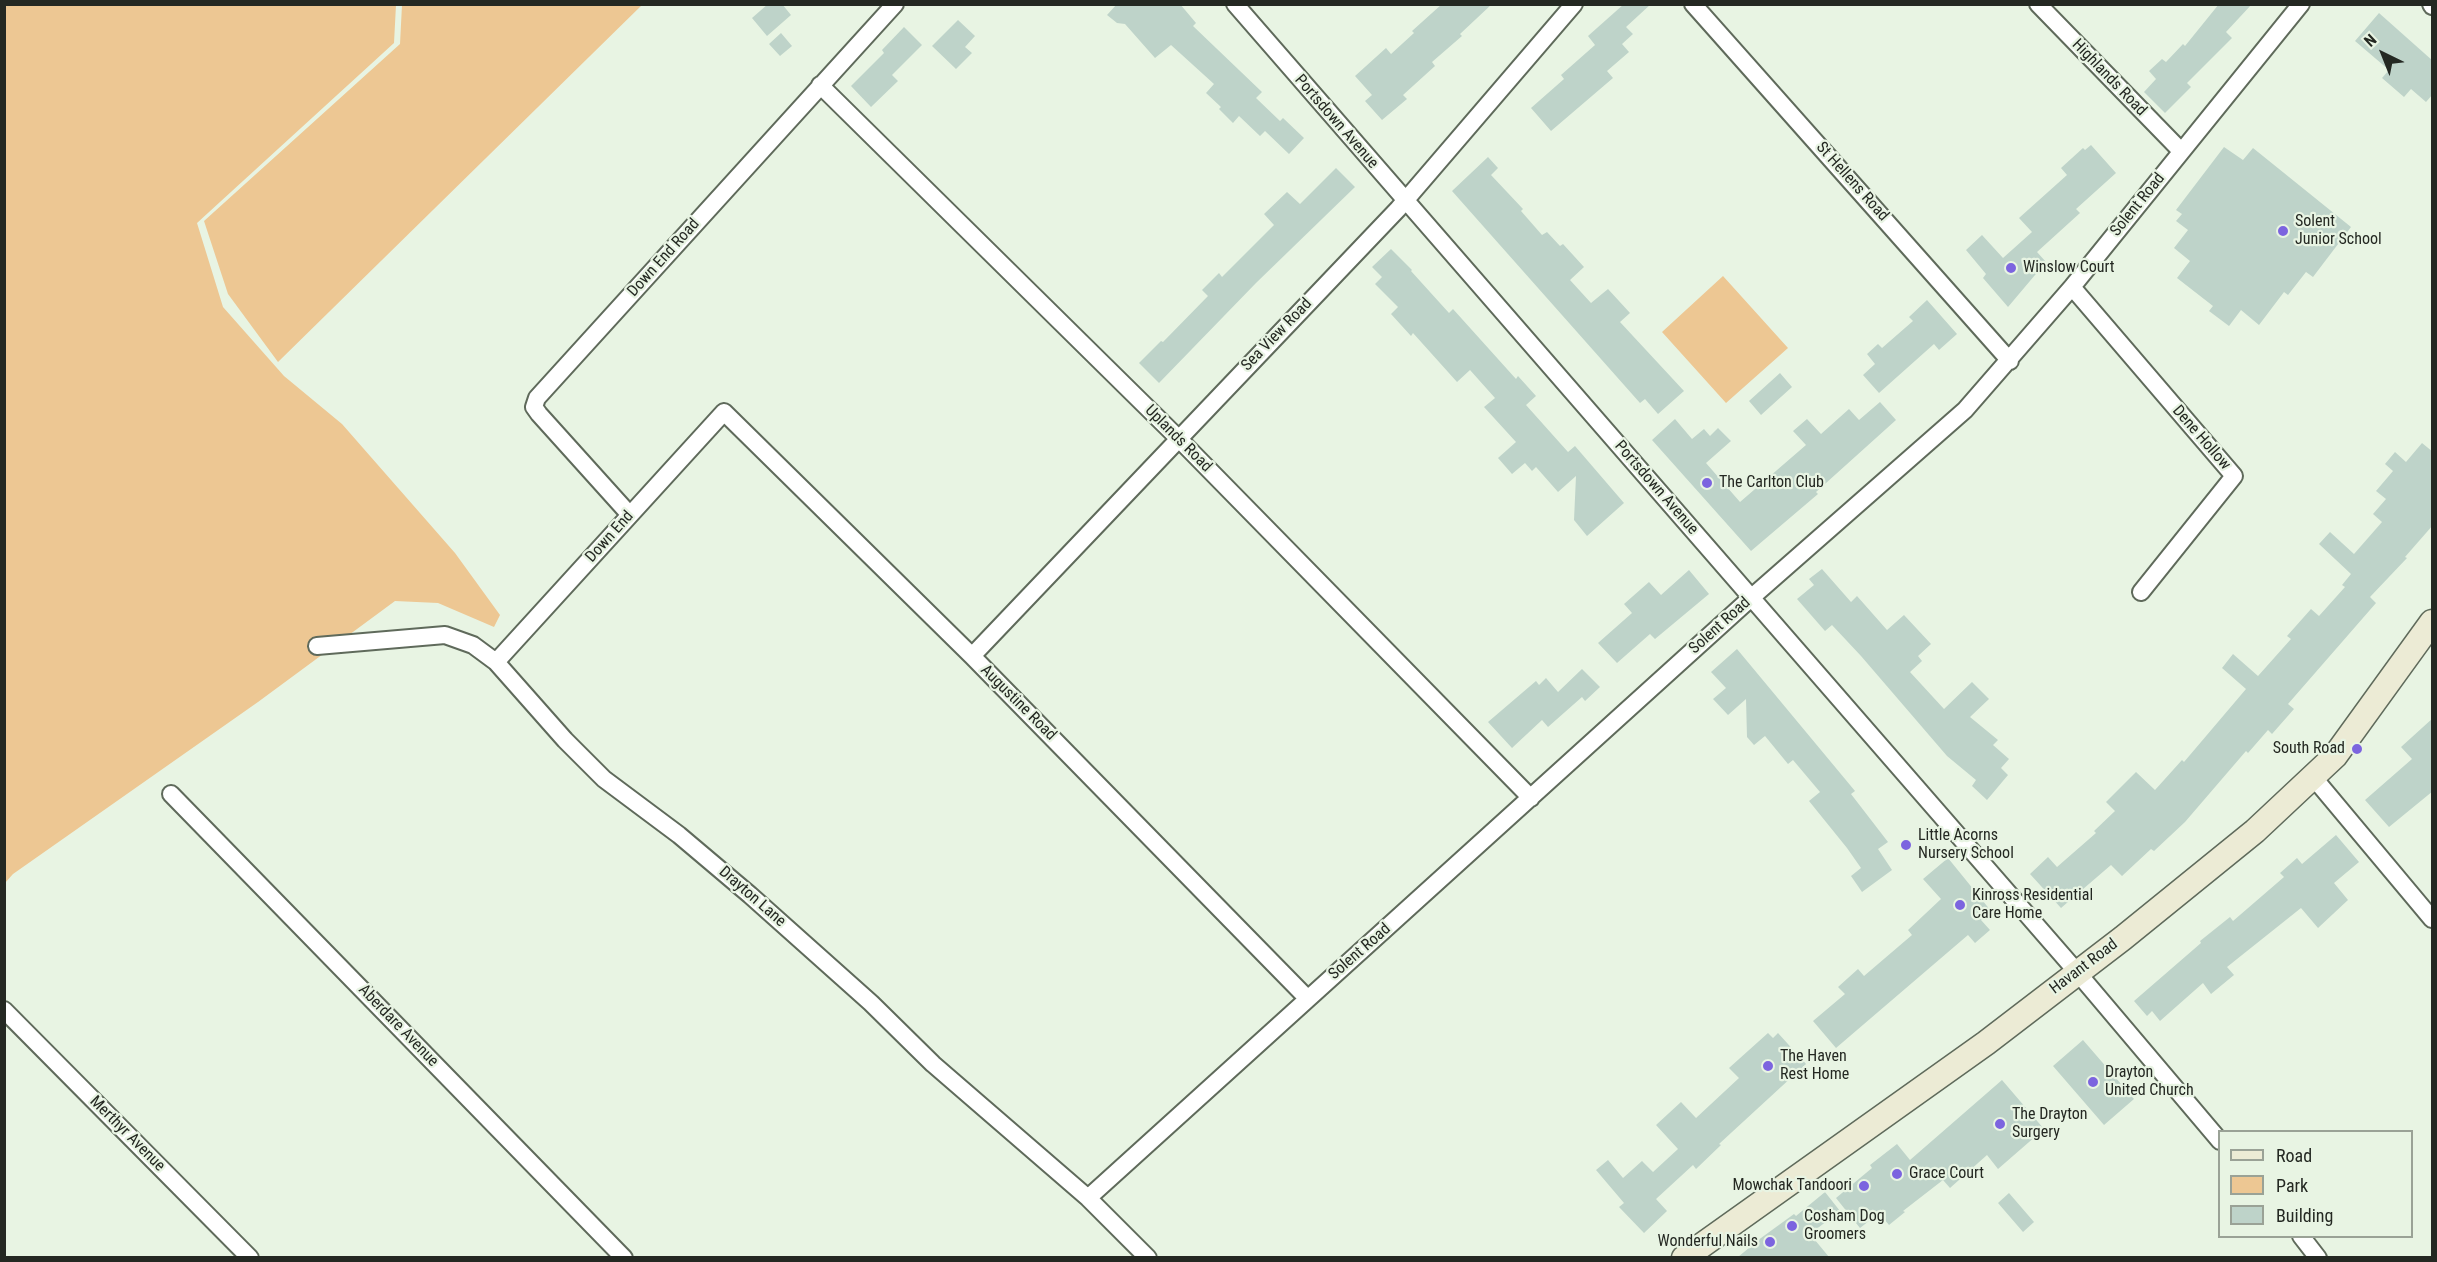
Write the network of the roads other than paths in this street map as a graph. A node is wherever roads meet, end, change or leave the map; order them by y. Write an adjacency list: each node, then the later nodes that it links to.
1 (895, 4): 7 (street, Down End Road)
2 (1235, 4): 9 (street, Portsdown Avenue)
3 (1574, 4): 9 (street, Sea View Road)
4 (1693, 4): 11 (street, St Hellens Road)
5 (2038, 4): 8 (street, Highlands Road)
6 (2301, 4): 8 (street, Solent Road)
7 (820, 85): 13 (street, Uplands Road); 14 (street, Down End Road)
8 (2181, 151): 10 (street, Solent Road)
9 (1405, 201): 13 (street, Sea View Road); 16 (street, Portsdown Avenue)
10 (2072, 287): 11 (street, Solent Road); 15 (street, Dene Hollow)
11 (2010, 361): 16 (street, Solent Road)
12 (724, 412): 14 (street, Down End); 19 (street, Augustine Road)
13 (1178, 438): 19 (street, Sea View Road); 23 (street, Uplands Road)
14 (630, 515): 20 (street, Down End)
15 (2141, 592)
16 (1752, 597): 23 (street, Solent Road); 25 (street, Portsdown Avenue)
17 (2433, 622): 21 (street, Havant Road)
18 (317, 646): 20 (street, Drayton Lane)
19 (972, 656): 26 (street, Augustine Road)
20 (496, 662): 29 (street, Drayton Lane)
21 (2314, 778): 24 (street); 25 (street, Havant Road)
22 (171, 794): 32 (street, Aberdare Avenue)
23 (1531, 798): 26 (street, Solent Road)
24 (2433, 920)
25 (2077, 972): 28 (street, Portsdown Avenue); 34 (street, Havant Road)
26 (1307, 998): 29 (street, Solent Road)
27 (4, 1010): 31 (street, Merthyr Avenue)
28 (2218, 1139)
29 (1088, 1198): 33 (street, Drayton Lane)
30 (2303, 1238): 35 (street)
31 (250, 1257)
32 (624, 1257)
33 (1148, 1257)
34 (1684, 1257)
35 (2319, 1257)

